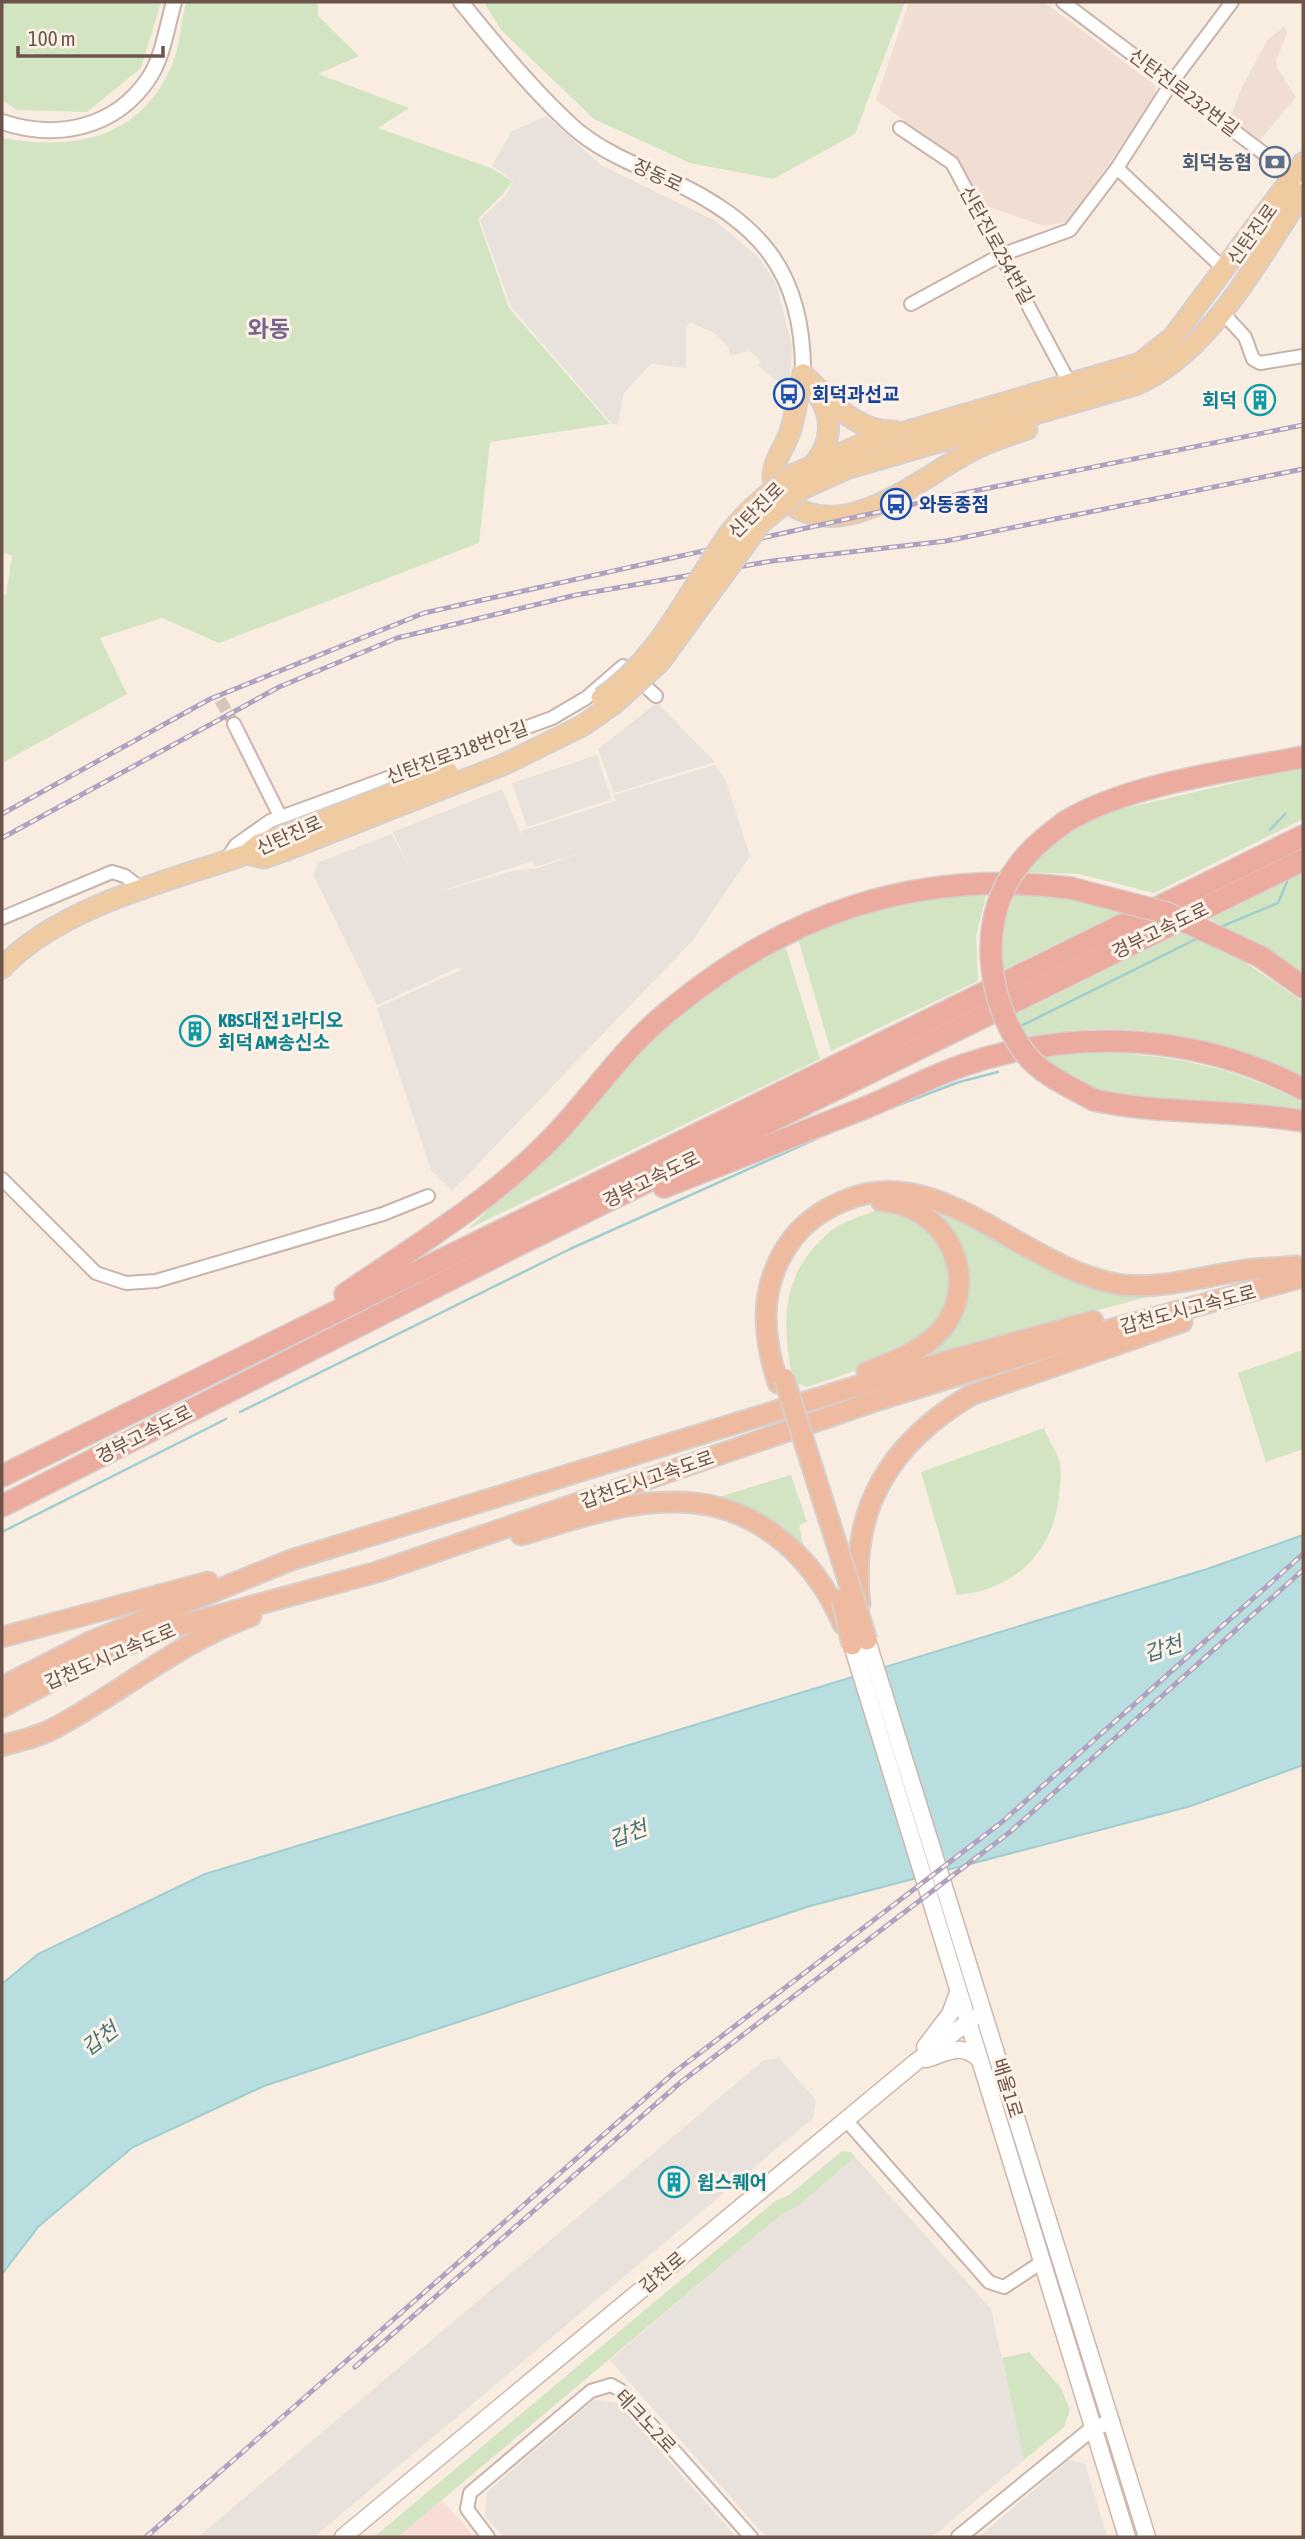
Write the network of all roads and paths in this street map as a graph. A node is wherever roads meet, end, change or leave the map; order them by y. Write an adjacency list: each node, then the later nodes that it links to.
1 (174, 2): 6 (street)
2 (461, 2): 15 (street, 장동로)
3 (1063, 2): 5 (street, 신탄진로232번길)
4 (1232, 2): 5 (street)
5 (1172, 82): 8 (street); 9 (street, 신탄진로232번길)
6 (2, 122)
7 (900, 128): 10 (street, 신탄진로254번길)
8 (1117, 168): 10 (street); 11 (street)
9 (1301, 179): 11 (main road, 신탄진로); 13 (main road, 신탄진로)
10 (1001, 255): 12 (street); 16 (street, 신탄진로254번길)
11 (1226, 270): 16 (main road, 신탄진로)
12 (911, 304)
13 (1221, 311): 14 (street); 17 (main road, 신탄진로)
14 (1303, 356)
15 (803, 374): 17 (main road); 18 (main road); 19 (main road)
16 (1070, 384): 18 (main road, 신탄진로)
17 (1135, 385): 20 (main road, 신탄진로)
18 (906, 430): 19 (main road, 신탄진로)
19 (815, 463): 20 (main road, 신탄진로)
20 (797, 482): 24 (main road, 신탄진로, bridge)
21 (656, 696): 24 (street, 신탄진로318번안길)
22 (234, 724): 24 (street)
23 (1303, 757): 33 (highway, bridge)
24 (278, 831): 27 (street, 신탄진로318번안길); 27 (main road, 신탄진로)
25 (1303, 836): 38 (highway, 경부고속도로)
26 (1303, 860): 36 (highway, 경부고속도로)
27 (225, 862): 28 (main road, 신탄진로)
28 (143, 890): 29 (street); 30 (main road, 신탄진로)
29 (2, 918)
30 (2, 968)
31 (1303, 987): 38 (highway, bridge)
32 (1303, 1089): 36 (highway)
33 (1303, 1121)
34 (2, 1178): 35 (street)
35 (428, 1196)
36 (523, 1243): 42 (highway, 경부고속도로)
37 (1302, 1272): 39 (highway); 40 (highway, 갑천도시고속도로); 44 (highway, 갑천도시고속도로); 47 (highway, bridge)
38 (279, 1338): 41 (highway, 경부고속도로)
39 (781, 1380): 40 (highway); 47 (highway, bridge)
40 (690, 1439): 43 (highway, 갑천도시고속도로)
41 (2, 1476)
42 (2, 1506)
43 (290, 1560): 46 (highway); 48 (highway, 갑천도시고속도로)
44 (377, 1572): 45 (highway, 갑천도시고속도로); 47 (highway, bridge)
45 (325, 1587): 49 (highway, 갑천도시고속도로); 50 (highway)
46 (2, 1637)
47 (859, 1642): 51 (main road, 배울1로); 52 (main road, 배울1로)
48 (2, 1687)
49 (2, 1706)
50 (2, 1746)
51 (958, 1993): 53 (main road, 배울1로); 55 (main road)
52 (985, 2014): 53 (main road, 갑천로); 58 (main road, 배울1로)
53 (967, 2021): 54 (main road, 배울1로); 55 (main road, 갑천로)
54 (978, 2058): 55 (main road); 57 (main road, 배울1로)
55 (917, 2061): 56 (main road, 갑천로)
56 (846, 2120): 57 (street); 60 (main road, 갑천로)
57 (1042, 2262): 59 (main road, 배울1로)
58 (1112, 2422): 59 (street); 65 (main road, 배울1로)
59 (1093, 2428): 63 (street); 64 (main road, 배울1로)
60 (343, 2537)
61 (488, 2537): 62 (street, 테크노2로)
62 (751, 2537)
63 (959, 2537)
64 (1127, 2537)
65 (1147, 2537)

